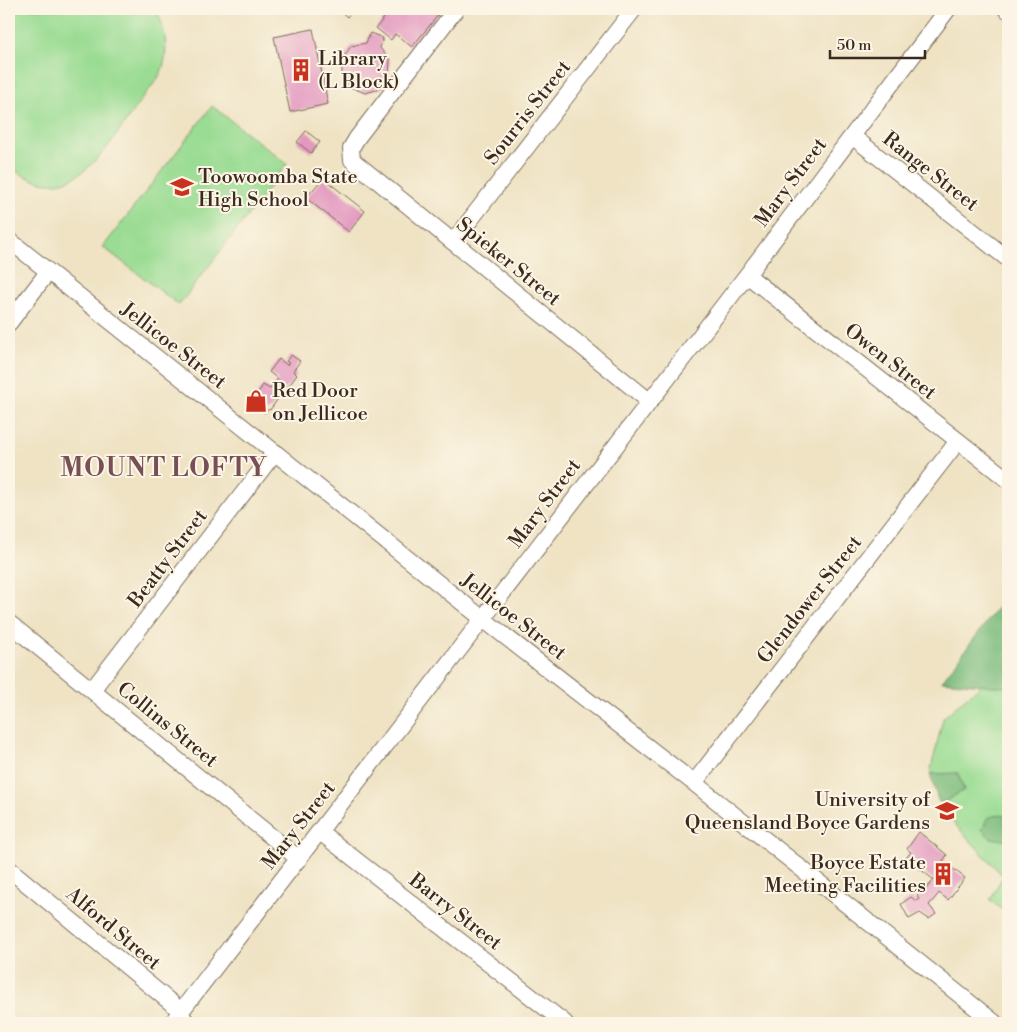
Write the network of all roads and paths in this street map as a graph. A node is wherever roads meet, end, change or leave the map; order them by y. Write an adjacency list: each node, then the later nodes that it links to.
1 (456, 9): 6 (street, Spieker Street)
2 (634, 9): 6 (street, Sourris Street)
3 (948, 9): 4 (street, Mary Street)
4 (852, 136): 7 (street, Range Street); 9 (street, Mary Street)
5 (9, 240): 8 (street, Jellicoe Street)
6 (452, 242): 11 (street, Spieker Street)
7 (1008, 259)
8 (48, 272): 10 (street); 13 (street, Jellicoe Street)
9 (747, 275): 11 (street, Mary Street); 12 (street, Owen Street)
10 (9, 323)
11 (649, 401): 15 (street, Mary Street)
12 (958, 441): 14 (street, Owen Street); 18 (street, Glendower Street)
13 (275, 452): 15 (street, Jellicoe Street); 17 (street, Beatty Street)
14 (1008, 480)
15 (483, 619): 18 (street, Jellicoe Street); 19 (street, Mary Street)
16 (9, 623): 17 (street, Collins Street)
17 (92, 690): 20 (street, Collins Street)
18 (694, 783): 24 (street, Jellicoe Street)
19 (320, 832): 20 (street, Mary Street); 23 (street, Barry Street)
20 (300, 859): 22 (street, Mary Street)
21 (9, 869): 22 (street, Alford Street)
22 (180, 1020)
23 (565, 1023)
24 (996, 1023)

